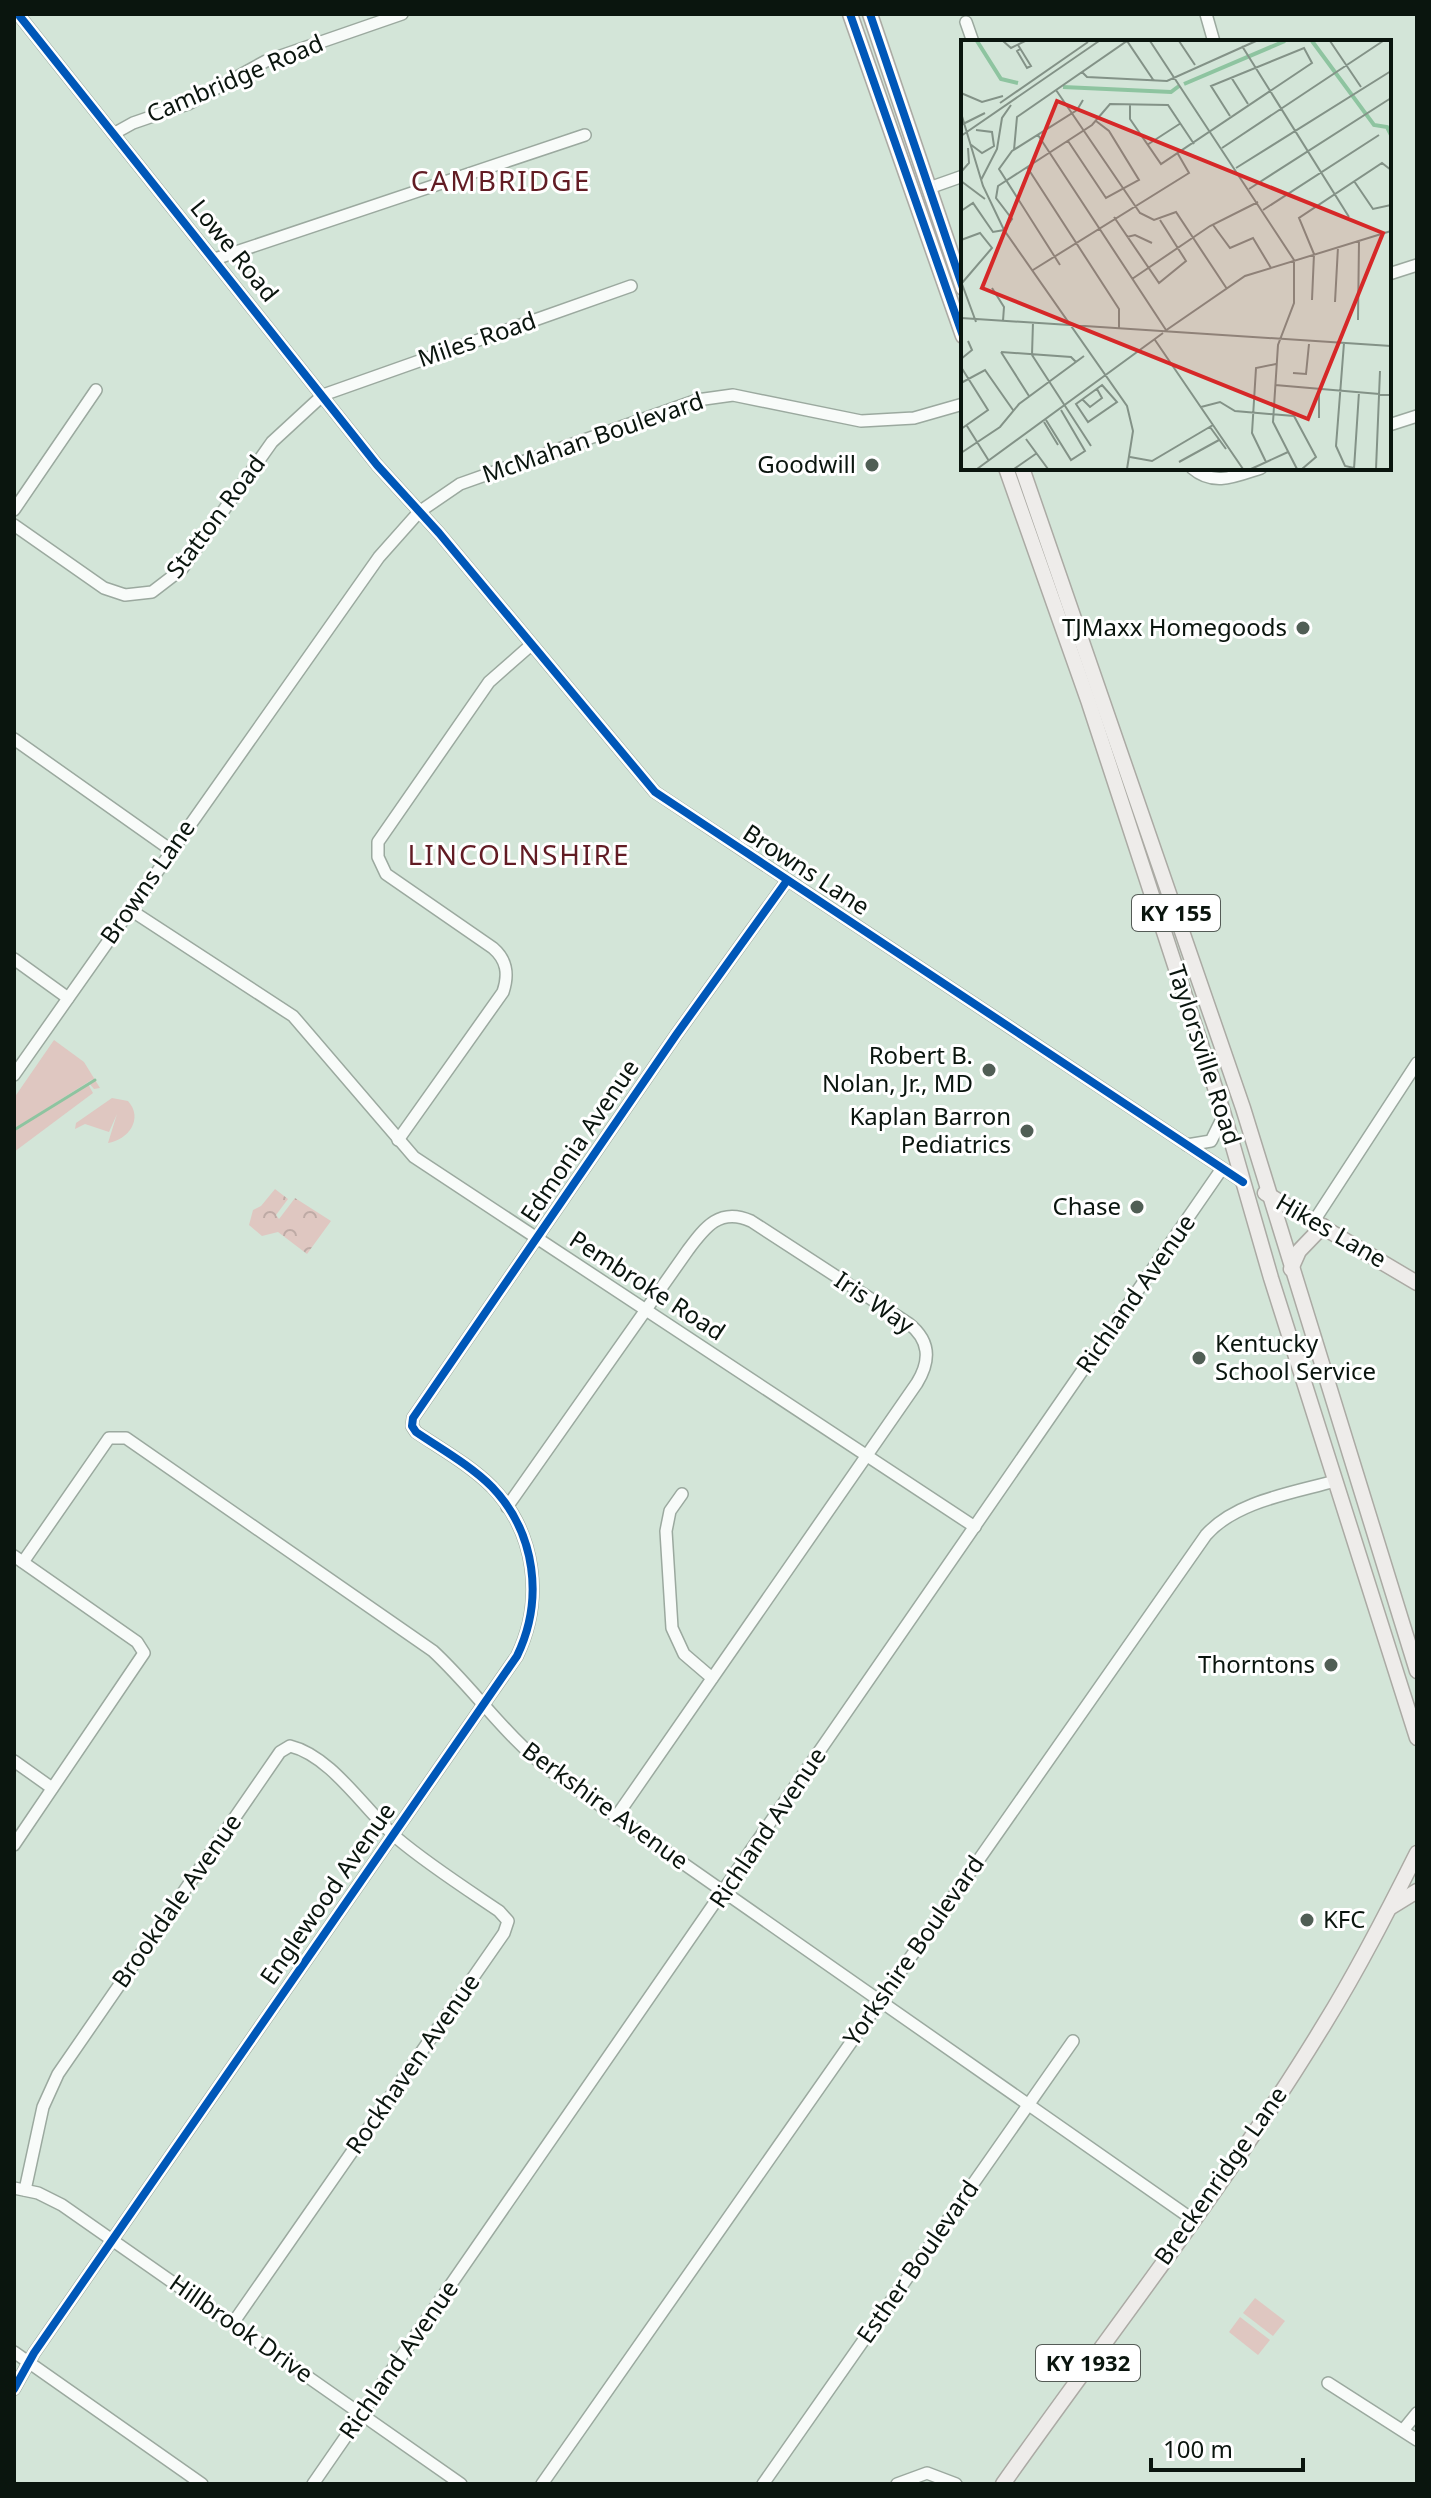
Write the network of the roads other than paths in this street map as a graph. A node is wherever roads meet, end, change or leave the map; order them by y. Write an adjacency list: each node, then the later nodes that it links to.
1 (18, 14): 9 (street, Lowe Road)
2 (402, 14): 9 (street, Cambridge Road)
3 (850, 14): 18 (main road)
4 (870, 14): 12 (main road)
5 (1206, 14): 8 (street)
6 (966, 22): 7 (street)
7 (972, 40)
8 (1213, 40)
9 (115, 133): 13 (street, Lowe Road)
10 (585, 135): 13 (street)
11 (961, 177): 12 (street)
12 (929, 188): 16 (main road)
13 (215, 259): 20 (street, Lowe Road)
14 (1417, 265): 15 (street)
15 (1391, 273)
16 (961, 282)
17 (631, 286): 20 (street, Miles Road)
18 (961, 330)
19 (96, 390): 28 (street)
20 (323, 395): 29 (street, Lowe Road); 30 (street, Statton Road)
21 (961, 405): 29 (street, McMahan Boulevard)
22 (1417, 416): 23 (street)
23 (1391, 424)
24 (1007, 470): 40 (main road, Taylorsville Road / KY 155)
25 (1023, 470): 45 (main road, Taylorsville Road / KY 155)
26 (1194, 470): 27 (street)
27 (1254, 470)
28 (14, 510)
29 (419, 512): 31 (street, Browns Lane); 33 (street, Browns Lane)
30 (14, 525)
31 (531, 645): 34 (street, Browns Lane); 41 (street)
32 (14, 739): 33 (street)
33 (171, 850): 35 (street, Browns Lane)
34 (786, 882): 42 (street, Browns Lane); 47 (street, Edmonia Avenue)
35 (129, 909): 37 (street, Browns Lane); 41 (street, Pembroke Road)
36 (14, 959): 37 (street)
37 (68, 998): 39 (street, Browns Lane)
38 (1417, 1063): 46 (street)
39 (14, 1075)
40 (1224, 1115): 42 (street); 44 (main road, Taylorsville Road / KY 155)
41 (398, 1140): 47 (street, Pembroke Road)
42 (1187, 1145): 43 (street, Browns Lane)
43 (1221, 1170): 44 (street, Browns Lane); 56 (street, Richland Avenue)
44 (1243, 1182): 45 (main road, Hikes Lane); 53 (main road, Taylorsville Road / KY 155)
45 (1269, 1195): 46 (main road, Hikes Lane); 48 (main road, Taylorsville Road / KY 155)
46 (1319, 1223): 48 (main road); 49 (main road, Hikes Lane)
47 (537, 1239): 50 (street, Pembroke Road); 51 (street, Edmonia Avenue)
48 (1291, 1269): 58 (main road, Taylorsville Road / KY 155)
49 (1417, 1283)
50 (647, 1309): 52 (street, Pembroke Road); 52 (street, Iris Way); 55 (street, Iris Way)
51 (412, 1426): 55 (street, Englewood Avenue)
52 (868, 1454): 56 (street, Pembroke Road); 59 (street, Iris Way)
53 (1335, 1481): 61 (main road, Taylorsville Road / KY 155); 71 (street, Yorkshire Boulevard)
54 (682, 1494): 59 (street)
55 (507, 1507): 60 (street, Englewood Avenue)
56 (975, 1527): 68 (street, Richland Avenue)
57 (18, 1559): 60 (street, Berkshire Avenue); 63 (street)
58 (1417, 1671)
59 (712, 1678): 64 (street, Iris Way)
60 (483, 1706): 64 (street, Berkshire Avenue); 65 (street, Englewood Avenue)
61 (1417, 1738)
62 (14, 1761): 63 (street)
63 (52, 1788): 66 (street)
64 (616, 1817): 68 (street, Berkshire Avenue)
65 (394, 1835): 74 (street, Brookdale Avenue); 76 (street, Englewood Avenue); 77 (street, Rockhaven Avenue)
66 (14, 1845)
67 (1417, 1853): 70 (main road, Breckenridge Lane / KY 1932)
68 (724, 1891): 71 (street, Berkshire Avenue); 83 (street, Richland Avenue)
69 (1417, 1891): 70 (main road)
70 (1391, 1907): 75 (main road, Breckenridge Lane / KY 1932)
71 (879, 2000): 73 (street, Berkshire Avenue); 89 (street, Yorkshire Boulevard)
72 (1073, 2041): 73 (street, Esther Boulevard)
73 (1028, 2105): 75 (street, Berkshire Avenue); 90 (street, Esther Boulevard)
74 (20, 2189): 76 (street, Hillbrook Drive)
75 (1192, 2219): 93 (main road, Breckenridge Lane / KY 1932)
76 (113, 2240): 77 (street, Hillbrook Drive); 79 (street, Englewood Avenue)
77 (233, 2323): 83 (street, Hillbrook Drive)
78 (14, 2352): 79 (street)
79 (29, 2363): 81 (street, Englewood Avenue); 86 (street)
80 (1328, 2383): 84 (street)
81 (14, 2389)
82 (1417, 2413): 84 (street)
83 (361, 2414): 87 (street, Richland Avenue); 88 (street, Hillbrook Drive)
84 (1404, 2429): 85 (street)
85 (1417, 2440)
86 (202, 2484)
87 (313, 2484)
88 (461, 2484)
89 (542, 2484)
90 (763, 2484)
91 (897, 2484): 92 (street)
92 (956, 2484)
93 (1003, 2484)

